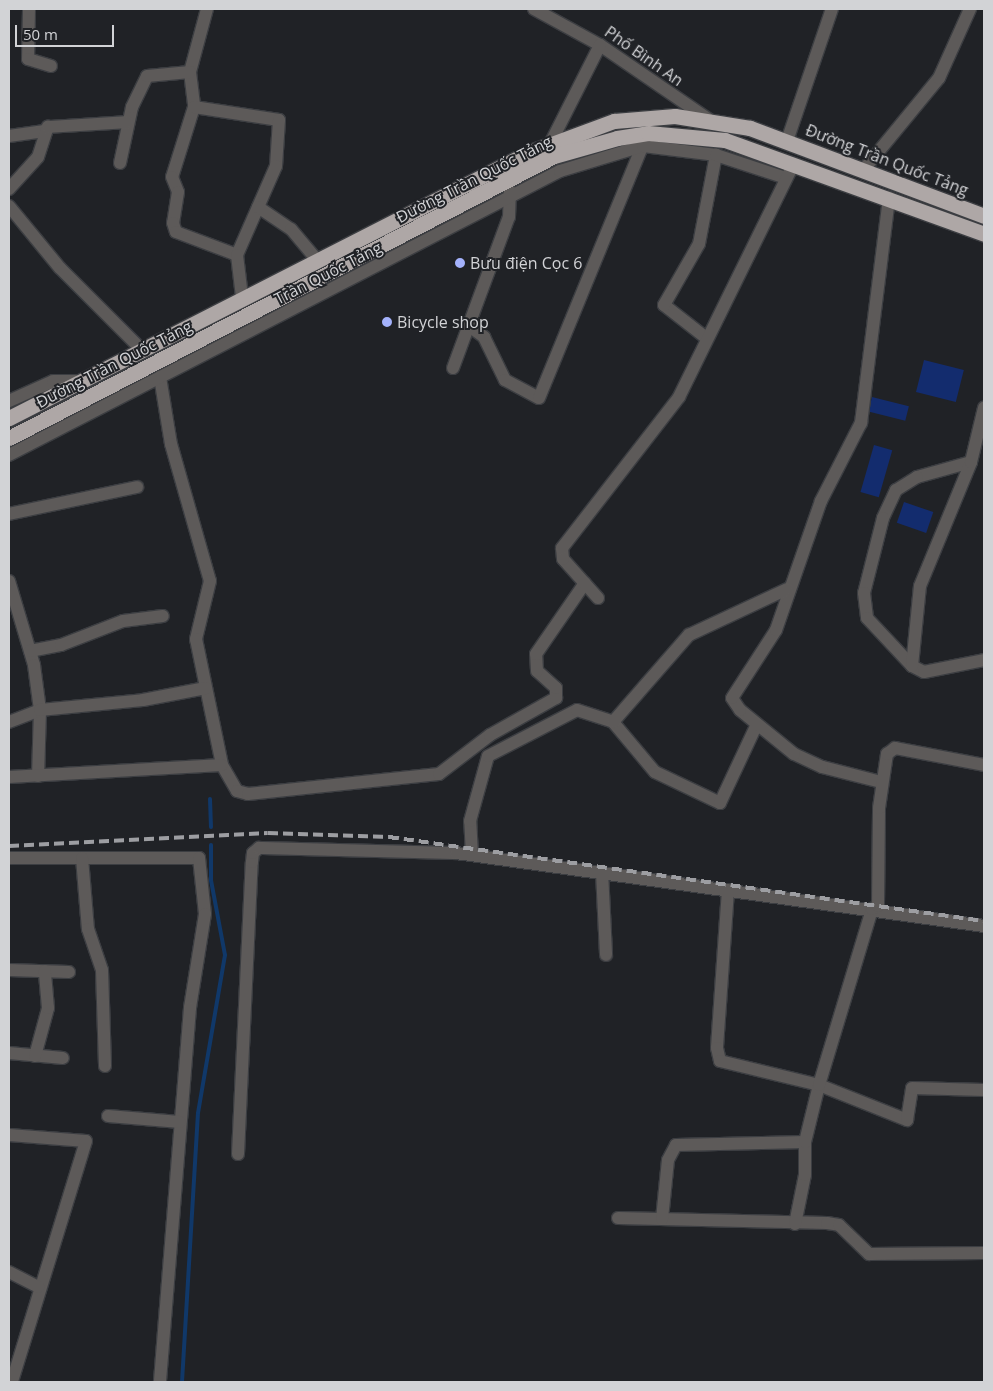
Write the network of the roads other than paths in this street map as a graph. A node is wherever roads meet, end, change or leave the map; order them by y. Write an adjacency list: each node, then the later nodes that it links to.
1 (29, 9): 7 (street)
2 (207, 9): 8 (street)
3 (534, 9): 6 (street, Phố Bình An)
4 (832, 9): 15 (street)
5 (970, 9): 20 (street)
6 (600, 44): 10 (street, Phố Bình An); 16 (street)
7 (51, 66)
8 (190, 72): 9 (street); 11 (street)
9 (194, 107): 27 (street); 30 (street)
10 (708, 119): 13 (highway, Đường Trần Quốc Tảng); 15 (highway, Đường Trần Quốc Tảng)
11 (127, 122): 12 (street); 19 (street)
12 (45, 131): 14 (street); 23 (street)
13 (646, 132): 16 (highway, Đường Trần Quốc Tảng); 17 (street, Trần Quốc Tảng); 18 (highway, Đường Trần Quốc Tảng); 22 (highway, Đường Trần Quốc Tảng); 24 (street, Trần Quốc Tảng); 33 (street)
14 (9, 136)
15 (787, 141): 20 (highway, Đường Trần Quốc Tảng)
16 (550, 144): 31 (highway, Đường Trần Quốc Tảng)
17 (716, 155): 21 (street, Trần Quốc Tảng); 34 (street)
18 (794, 162): 21 (street); 25 (highway, Đường Trần Quốc Tảng)
19 (120, 164)
20 (864, 168): 28 (highway, Đường Trần Quốc Tảng)
21 (786, 178): 34 (street)
22 (508, 179): 24 (street); 42 (highway, Đường Trần Quốc Tảng)
23 (9, 188)
24 (511, 198): 33 (street); 37 (street, Trần Quốc Tảng)
25 (889, 198): 29 (highway, Đường Trần Quốc Tảng); 49 (street)
26 (9, 206): 35 (street)
27 (258, 207): 30 (street); 31 (street)
28 (984, 216)
29 (984, 234)
30 (237, 255): 32 (street)
31 (317, 260): 32 (highway, Đường Trần Quốc Tảng)
32 (242, 297): 35 (highway, Đường Trần Quốc Tảng)
33 (469, 326): 36 (street)
34 (705, 337): 48 (street)
35 (142, 349): 38 (highway, Đường Trần Quốc Tảng)
36 (453, 368)
37 (160, 377): 43 (street, Trần Quốc Tảng); 55 (street)
38 (75, 381): 39 (street); 41 (highway, Đường Trần Quốc Tảng)
39 (9, 401)
40 (984, 408): 44 (street)
41 (9, 418)
42 (9, 438)
43 (9, 455)
44 (971, 462): 54 (street); 54 (street)
45 (137, 487): 46 (street)
46 (9, 514)
47 (9, 581): 52 (street)
48 (585, 583): 50 (street); 61 (street)
49 (787, 589): 58 (street); 59 (street)
50 (598, 598)
51 (163, 616): 52 (street)
52 (30, 651): 56 (street)
53 (984, 660): 54 (street)
54 (912, 666)
55 (206, 688): 56 (street); 61 (street)
56 (40, 710): 57 (street); 62 (street)
57 (9, 722)
58 (612, 722): 59 (street); 65 (street)
59 (757, 724): 64 (street)
60 (984, 765): 64 (street)
61 (217, 766): 62 (street)
62 (38, 776): 63 (street)
63 (9, 778)
64 (881, 782): 70 (street)
65 (472, 855): 68 (street); 86 (street)
66 (9, 858): 67 (street)
67 (82, 858): 79 (street); 83 (street)
68 (602, 872): 69 (street); 72 (street)
69 (728, 890): 70 (street); 80 (street)
70 (872, 909): 71 (street); 80 (street)
71 (984, 926)
72 (606, 955)
73 (9, 970): 74 (street)
74 (45, 971): 75 (street); 77 (street)
75 (69, 972)
76 (9, 1053): 77 (street)
77 (35, 1056): 78 (street)
78 (63, 1058)
79 (105, 1066)
80 (819, 1085): 81 (street); 85 (street)
81 (984, 1090)
82 (108, 1116): 83 (street)
83 (180, 1122): 94 (street)
84 (9, 1135): 92 (street)
85 (805, 1142): 88 (street); 89 (street)
86 (238, 1154)
87 (618, 1218): 88 (street)
88 (662, 1219): 89 (street)
89 (795, 1224): 90 (street)
90 (984, 1253)
91 (9, 1272): 92 (street)
92 (38, 1286): 93 (street)
93 (12, 1382)
94 (160, 1382)

